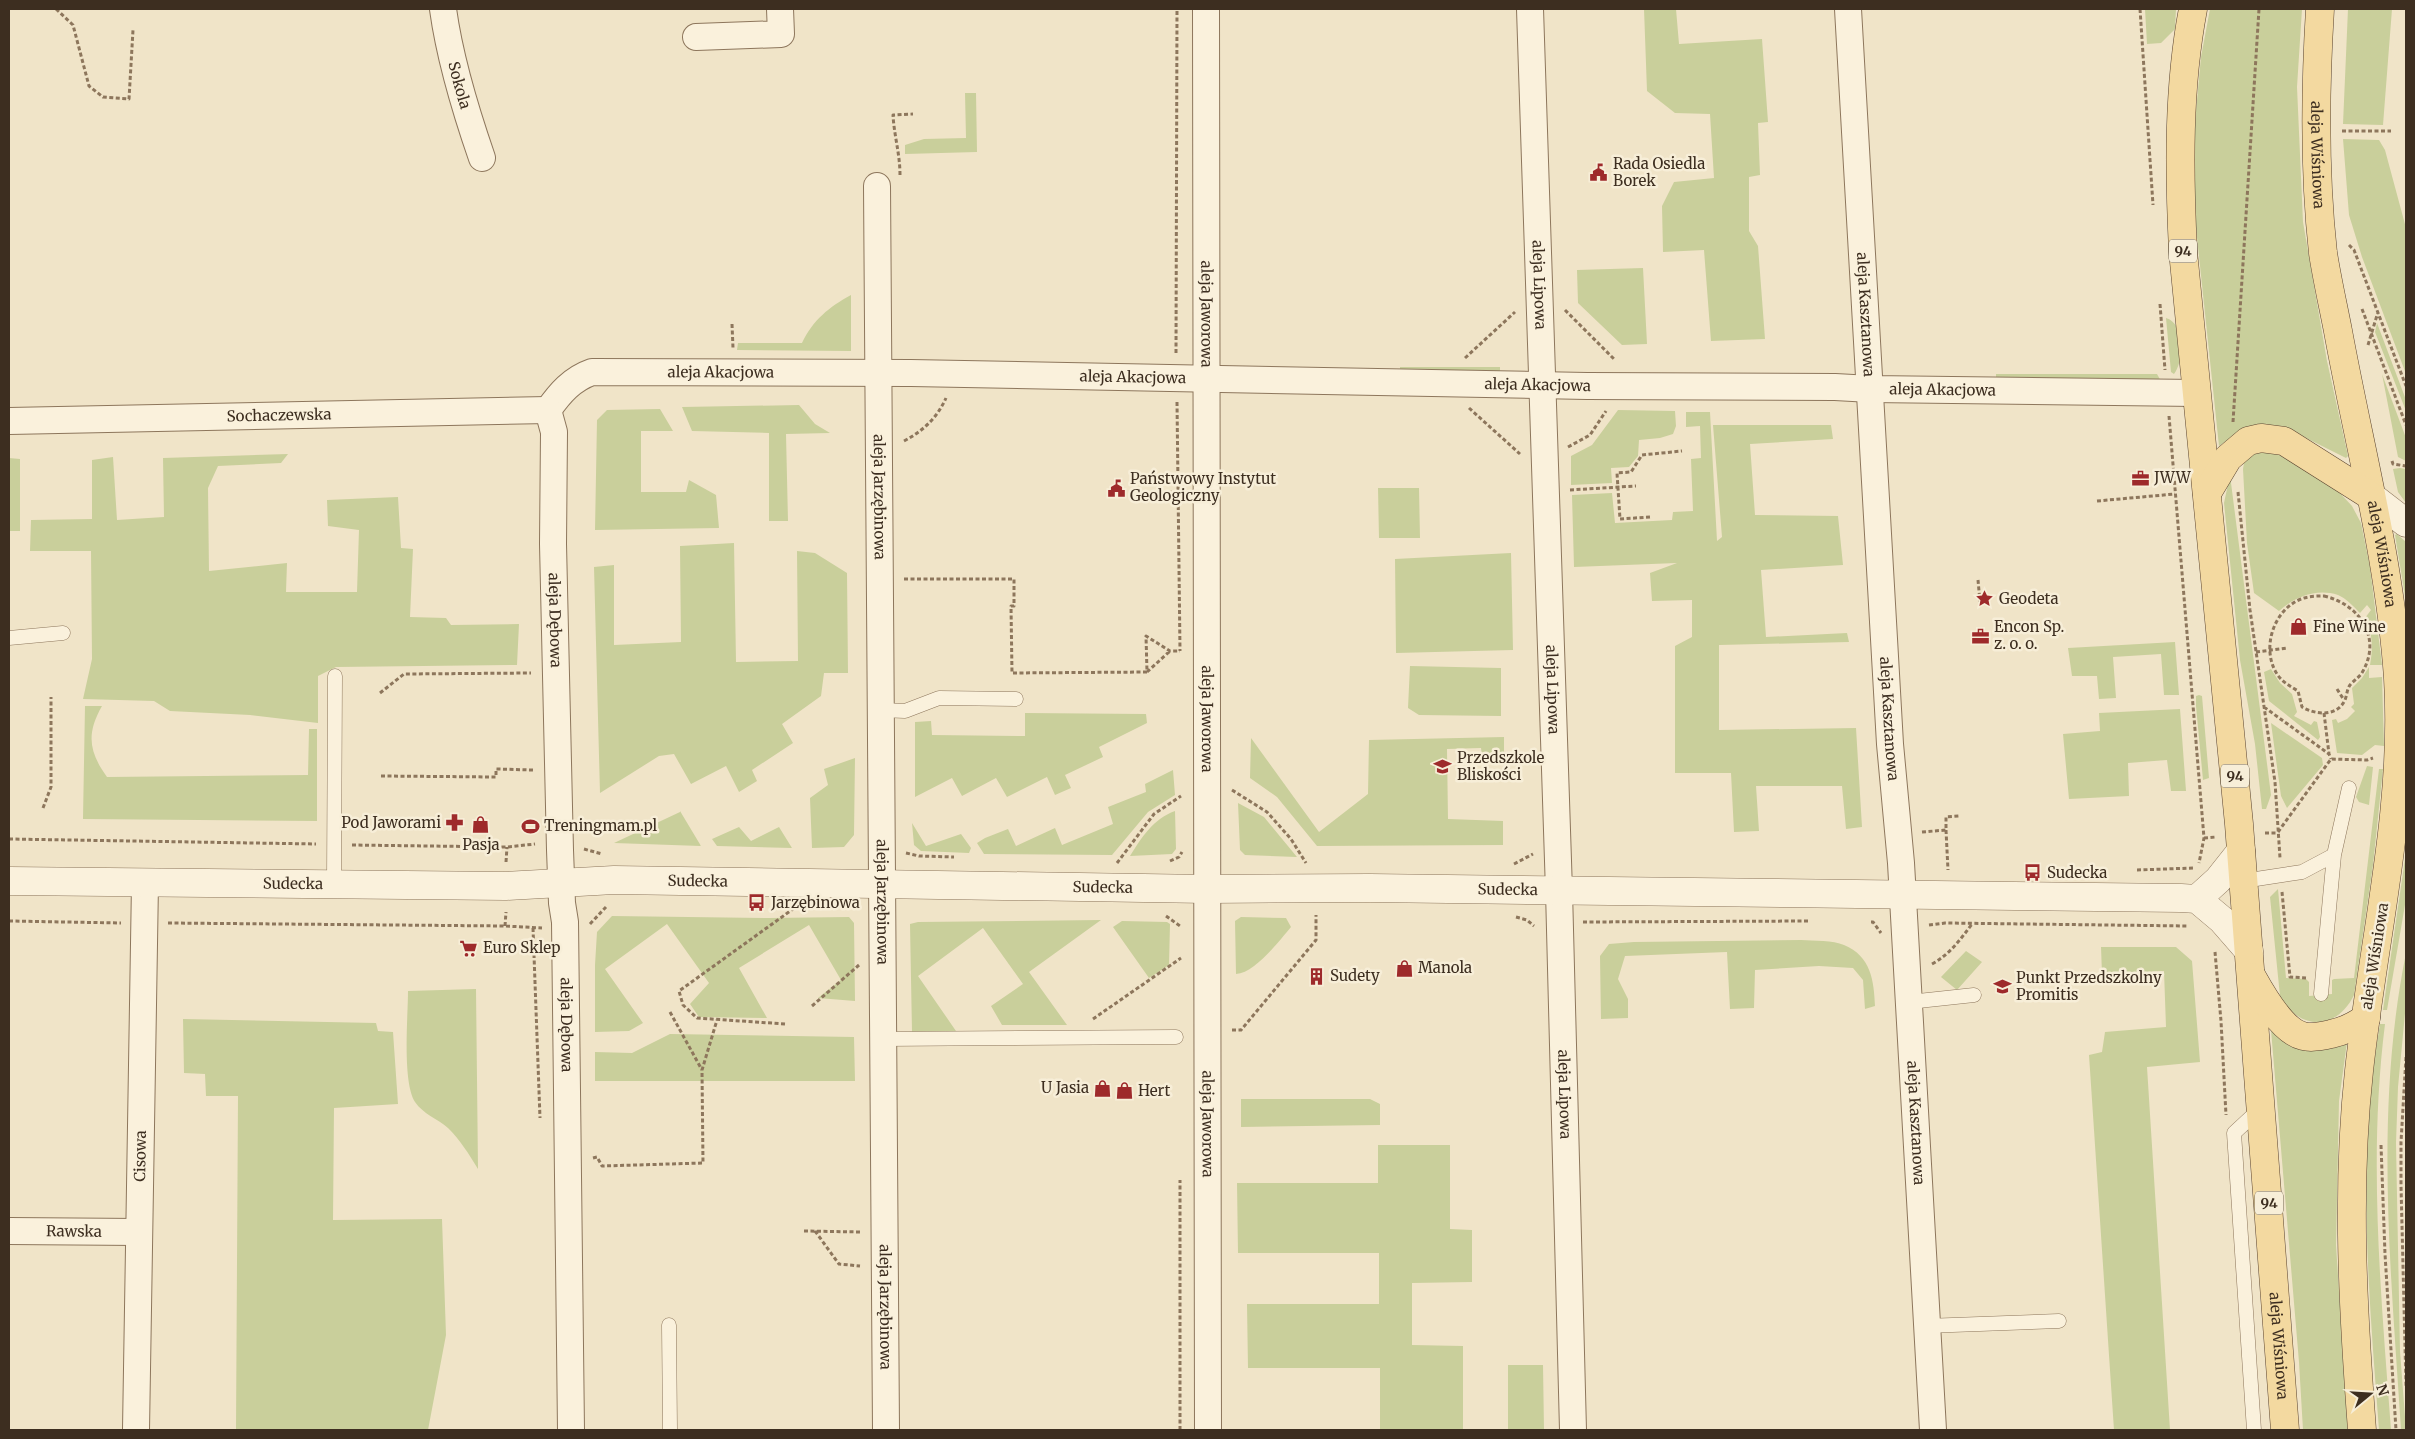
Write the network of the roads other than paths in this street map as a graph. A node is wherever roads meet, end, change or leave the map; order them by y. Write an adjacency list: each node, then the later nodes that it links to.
1 (443, 9): 9 (street, Sokola)
2 (780, 9): 8 (street)
3 (1206, 9): 12 (street, aleja Jaworowa)
4 (1530, 9): 13 (street, aleja Lipowa)
5 (1848, 9): 14 (street, aleja Kasztanowa)
6 (2192, 9): 15 (main road, aleja Wiśniowa / 94)
7 (2320, 9): 19 (main road, aleja Wiśniowa)
8 (696, 37)
9 (482, 158)
10 (889, 181): 11 (street)
11 (878, 374): 12 (street, aleja Akacjowa); 16 (street, aleja Akacjowa); 25 (street, aleja Jarzębinowa)
12 (1206, 378): 13 (street, aleja Akacjowa); 36 (street, aleja Jaworowa)
13 (1543, 384): 14 (street, aleja Akacjowa); 37 (street, aleja Lipowa)
14 (1871, 389): 15 (street, aleja Akacjowa); 38 (street, aleja Kasztanowa)
15 (2196, 392): 18 (main road, aleja Wiśniowa / 94)
16 (548, 410): 17 (street, Sochaczewska); 33 (street, aleja Dębowa)
17 (9, 421)
18 (2207, 492): 19 (main road); 28 (main road, aleja Wiśniowa / 94)
19 (2371, 496): 20 (street); 26 (main road, aleja Wiśniowa)
20 (2406, 523)
21 (63, 633): 22 (lane)
22 (9, 638)
23 (335, 676): 35 (lane)
24 (1016, 699): 25 (lane)
25 (881, 710): 34 (street, aleja Jarzębinowa)
26 (2403, 728): 44 (main road, aleja Wiśniowa)
27 (2349, 788): 29 (lane)
28 (2251, 842): 31 (main road, aleja Wiśniowa / 94); 39 (street)
29 (2334, 856): 31 (lane); 41 (lane)
30 (9, 881): 32 (street, Sudecka)
31 (2243, 882): 40 (main road, aleja Wiśniowa / 94)
32 (145, 883): 35 (street, Sudecka); 49 (street, Cisowa)
33 (562, 883): 34 (street, Sudecka); 35 (street, Sudecka); 54 (street, aleja Dębowa)
34 (881, 884): 36 (street, Sudecka); 46 (street, aleja Jarzębinowa)
35 (334, 885)
36 (1207, 889): 37 (street, Sudecka); 57 (street, aleja Jaworowa)
37 (1559, 891): 38 (street, Sudecka); 58 (street, aleja Lipowa)
38 (1902, 895): 39 (street, Sudecka); 43 (street, aleja Kasztanowa)
39 (2197, 899): 40 (street)
40 (2250, 963): 44 (main road); 47 (main road, aleja Wiśniowa / 94)
41 (2321, 994)
42 (1974, 995): 43 (lane)
43 (1909, 1002): 52 (street, aleja Kasztanowa)
44 (2366, 1018): 62 (main road, aleja Wiśniowa)
45 (1176, 1037): 46 (lane)
46 (884, 1039): 56 (street, aleja Jarzębinowa)
47 (2262, 1108): 60 (lane); 61 (main road, aleja Wiśniowa / 94)
48 (9, 1231): 49 (street, Rawska)
49 (139, 1232): 53 (street, Cisowa)
50 (2059, 1321): 52 (lane)
51 (669, 1325): 55 (lane)
52 (1925, 1326): 59 (street, aleja Kasztanowa)
53 (136, 1430)
54 (571, 1430)
55 (670, 1430)
56 (886, 1430)
57 (1208, 1430)
58 (1572, 1430)
59 (1933, 1430)
60 (2254, 1430)
61 (2285, 1430)
62 (2362, 1430)

